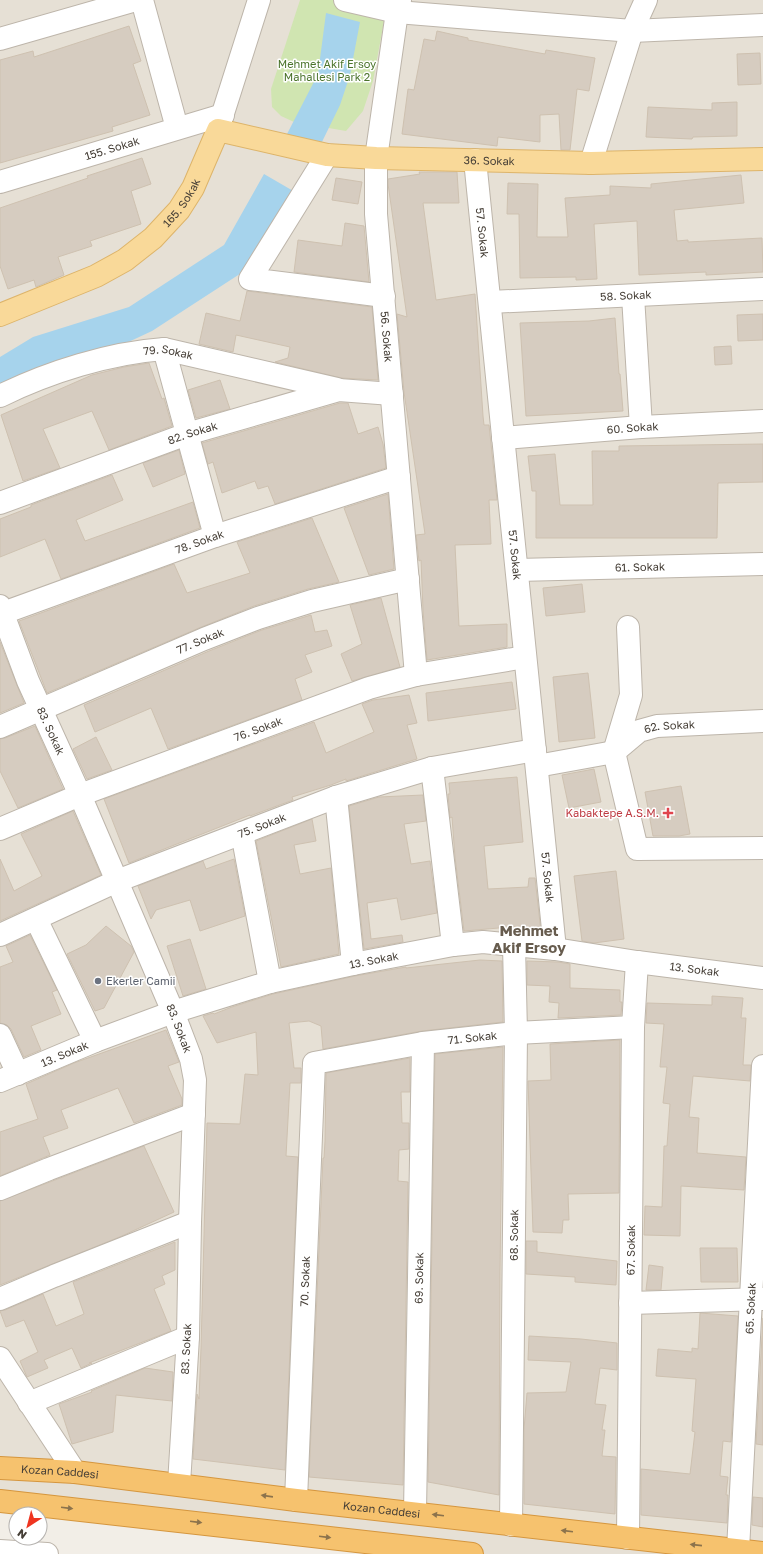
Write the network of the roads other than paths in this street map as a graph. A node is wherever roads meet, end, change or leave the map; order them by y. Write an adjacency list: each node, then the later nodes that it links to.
1 (136, 0): 9 (street)
2 (142, 0): 11 (street)
3 (259, 0): 10 (street, 165. Sokak)
4 (345, 0): 6 (street)
5 (646, 0): 8 (street)
6 (398, 6): 8 (street); 13 (street, 56. Sokak)
7 (763, 25): 8 (street)
8 (632, 31): 16 (street)
9 (0, 39)
10 (220, 122): 11 (street, 155. Sokak); 12 (main road, 36. Sokak); 22 (main road, 165. Sokak)
11 (177, 128): 17 (street, 155. Sokak)
12 (327, 154): 13 (main road, 36. Sokak); 19 (street)
13 (376, 158): 15 (main road, 36. Sokak); 19 (street, 56. Sokak)
14 (763, 159): 16 (main road, 36. Sokak)
15 (475, 160): 16 (main road, 36. Sokak); 21 (street, 57. Sokak)
16 (591, 163)
17 (0, 182)
18 (763, 289): 20 (street, 58. Sokak)
19 (384, 296): 25 (street, 56. Sokak)
20 (634, 296): 21 (street, 58. Sokak); 28 (street)
21 (490, 302): 30 (street, 57. Sokak)
22 (0, 315)
23 (164, 349): 24 (street, 79. Sokak); 26 (street, 79. Sokak); 29 (street)
24 (339, 390): 25 (street, 82. Sokak); 29 (street, 82. Sokak)
25 (392, 394): 31 (street, 56. Sokak)
26 (0, 396)
27 (763, 421): 28 (street, 60. Sokak)
28 (642, 427): 30 (street, 60. Sokak)
29 (187, 434): 32 (street, 82. Sokak); 33 (street)
30 (503, 438): 35 (street, 57. Sokak)
31 (399, 477): 33 (street, 78. Sokak); 36 (street, 56. Sokak)
32 (0, 503)
33 (215, 536): 37 (street, 78. Sokak)
34 (763, 564): 35 (street, 61. Sokak)
35 (516, 570): 39 (street, 57. Sokak)
36 (408, 579): 40 (street, 56. Sokak); 41 (street, 77. Sokak)
37 (1, 609): 41 (street, 83. Sokak)
38 (628, 627): 44 (street)
39 (525, 656): 40 (street, 76. Sokak); 45 (street, 57. Sokak)
40 (416, 675): 47 (street, 76. Sokak)
41 (40, 709): 43 (street, 77. Sokak); 47 (street, 83. Sokak)
42 (763, 721): 44 (street, 62. Sokak)
43 (0, 727)
44 (614, 752): 45 (street, 62. Sokak); 51 (street)
45 (536, 758): 46 (street, 75. Sokak); 57 (street, 57. Sokak)
46 (432, 768): 48 (street, 75. Sokak); 55 (street)
47 (80, 795): 49 (street, 76. Sokak); 52 (street, 83. Sokak)
48 (336, 797): 50 (street, 75. Sokak); 59 (street)
49 (0, 830)
50 (242, 833): 52 (street, 75. Sokak); 61 (street)
51 (763, 848)
52 (117, 881): 53 (street, 75. Sokak); 62 (street, 83. Sokak)
53 (36, 919): 54 (street, 75. Sokak); 66 (street)
54 (0, 935)
55 (453, 945): 56 (street, 13. Sokak); 59 (street, 13. Sokak)
56 (514, 945): 57 (street, 13. Sokak); 64 (street, 68. Sokak)
57 (555, 949): 58 (street, 13. Sokak)
58 (637, 962): 60 (street, 13. Sokak); 63 (street, 67. Sokak)
59 (353, 964): 61 (street, 13. Sokak)
60 (763, 978)
61 (270, 982): 62 (street, 13. Sokak)
62 (173, 1012): 66 (street, 13. Sokak); 71 (street, 83. Sokak)
63 (633, 1027): 64 (street, 71. Sokak); 76 (street, 67. Sokak)
64 (516, 1033): 67 (street, 71. Sokak); 86 (street, 68. Sokak)
65 (0, 1035): 70 (street)
66 (95, 1041): 70 (street, 13. Sokak)
67 (423, 1043): 68 (street, 71. Sokak); 85 (street, 69. Sokak)
68 (314, 1063): 83 (street, 70. Sokak)
69 (763, 1066): 75 (street, 65. Sokak)
70 (9, 1077)
71 (194, 1114): 72 (street); 73 (street, 83. Sokak)
72 (0, 1189)
73 (190, 1222): 74 (street); 77 (street, 83. Sokak)
74 (0, 1299)
75 (757, 1299): 76 (street); 88 (street, 65. Sokak)
76 (630, 1302): 87 (street, 67. Sokak)
77 (188, 1337): 79 (street); 82 (street, 83. Sokak)
78 (0, 1358): 79 (street)
79 (29, 1403): 81 (street)
80 (0, 1468): 81 (highway, Kozan Caddesi)
81 (75, 1472): 82 (highway, Kozan Caddesi)
82 (179, 1484): 83 (highway, Kozan Caddesi, one-way to 82)
83 (296, 1500): 85 (highway, Kozan Caddesi)
84 (0, 1501): 92 (highway, one-way to 92)
85 (415, 1512): 86 (highway, Kozan Caddesi, one-way to 85)
86 (511, 1525): 87 (highway, Kozan Caddesi, one-way to 86)
87 (628, 1538): 88 (highway, Kozan Caddesi, one-way to 87)
88 (738, 1550): 90 (highway, Kozan Caddesi)
89 (0, 1551): 91 (street)
90 (763, 1553)
91 (47, 1554)
92 (472, 1554)

